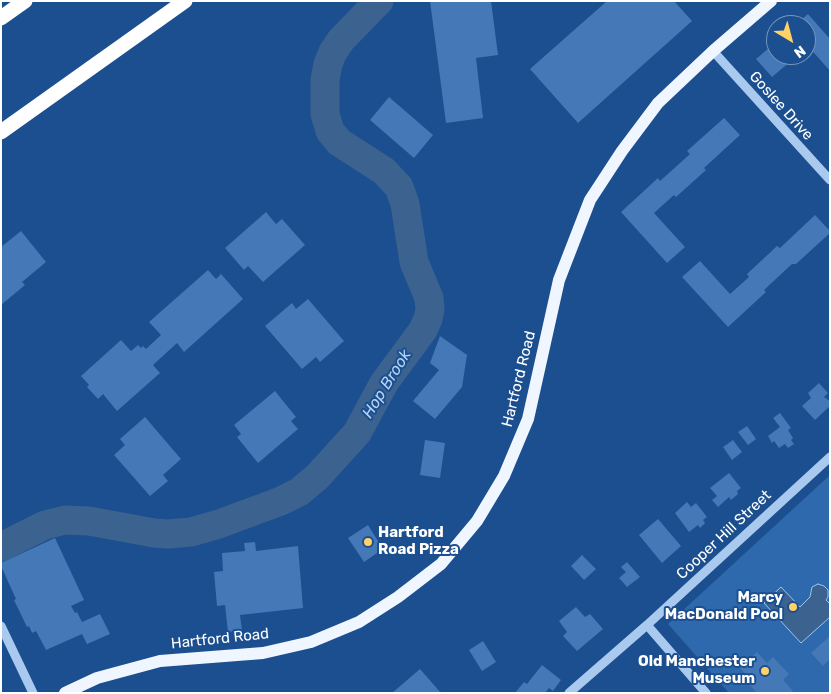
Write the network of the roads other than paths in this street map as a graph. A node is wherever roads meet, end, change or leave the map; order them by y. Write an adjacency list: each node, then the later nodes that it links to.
1 (25, 1): 4 (highway)
2 (185, 1): 6 (highway)
3 (767, 3): 5 (main road, Hartford Road)
4 (1, 18)
5 (713, 51): 7 (street, Goslee Drive); 12 (main road, Hartford Road)
6 (1, 132)
7 (830, 180)
8 (830, 457): 9 (street, Cooper Hill Street)
9 (647, 625): 13 (street, Cooper Hill Street); 14 (street)
10 (1, 626): 11 (street)
11 (34, 693)
12 (65, 693)
13 (570, 693)
14 (706, 693)

